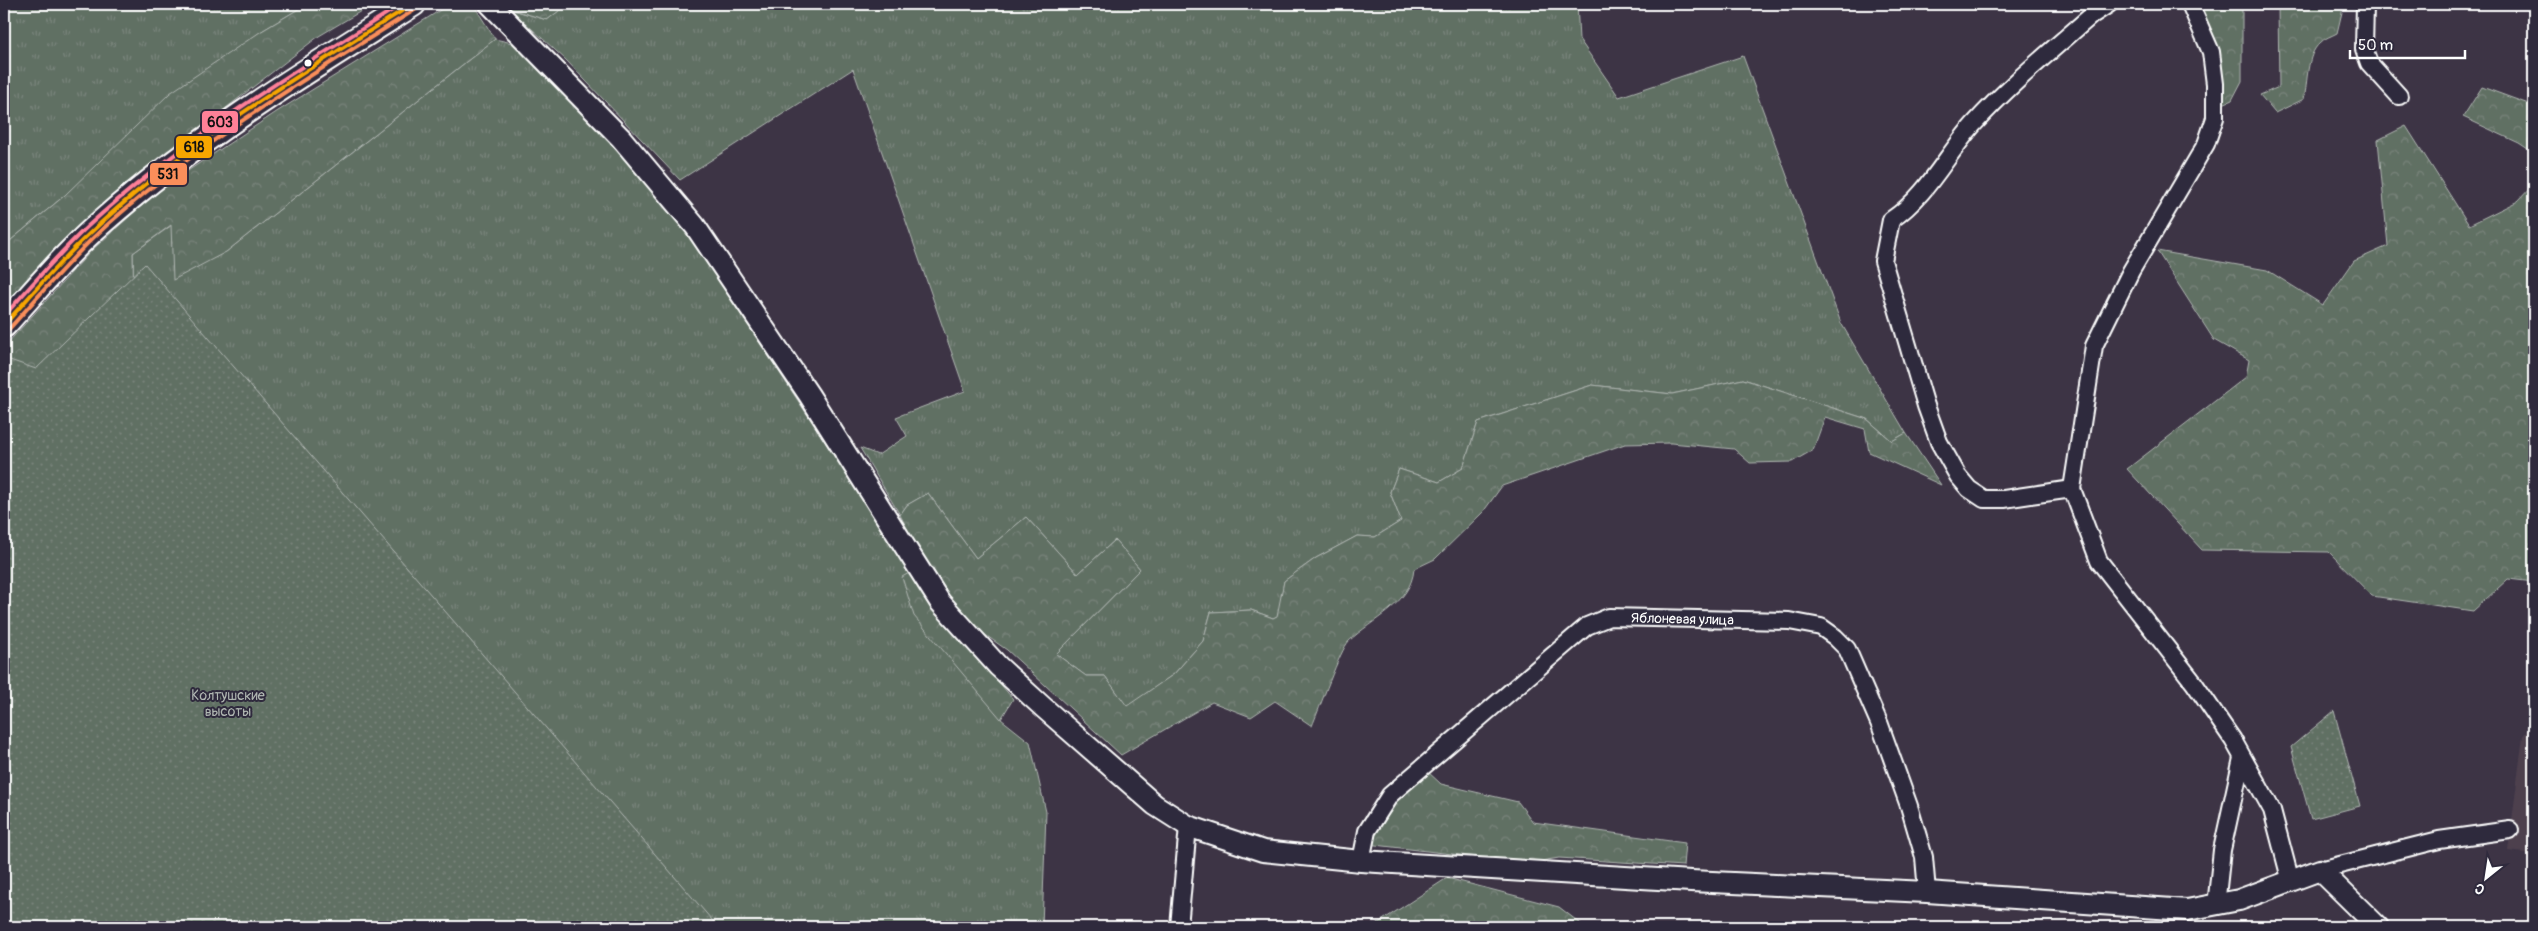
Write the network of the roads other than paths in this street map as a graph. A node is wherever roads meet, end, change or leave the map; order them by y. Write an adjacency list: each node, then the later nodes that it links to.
1 (413, 4): 7 (main road)
2 (490, 4): 10 (street)
3 (2109, 4): 8 (street)
4 (2190, 4): 8 (street)
5 (2365, 4): 6 (street)
6 (2399, 96)
7 (4, 325)
8 (2072, 489): 9 (street)
9 (2242, 758): 14 (street); 16 (street)
10 (1188, 826): 12 (street); 17 (street)
11 (2510, 830): 13 (street)
12 (1361, 861): 15 (street); 15 (street, Яблоневая улица)
13 (2320, 870): 14 (street); 18 (street)
14 (2291, 882): 16 (street)
15 (1927, 892): 16 (street)
16 (2216, 906)
17 (1179, 927)
18 (2378, 927)

